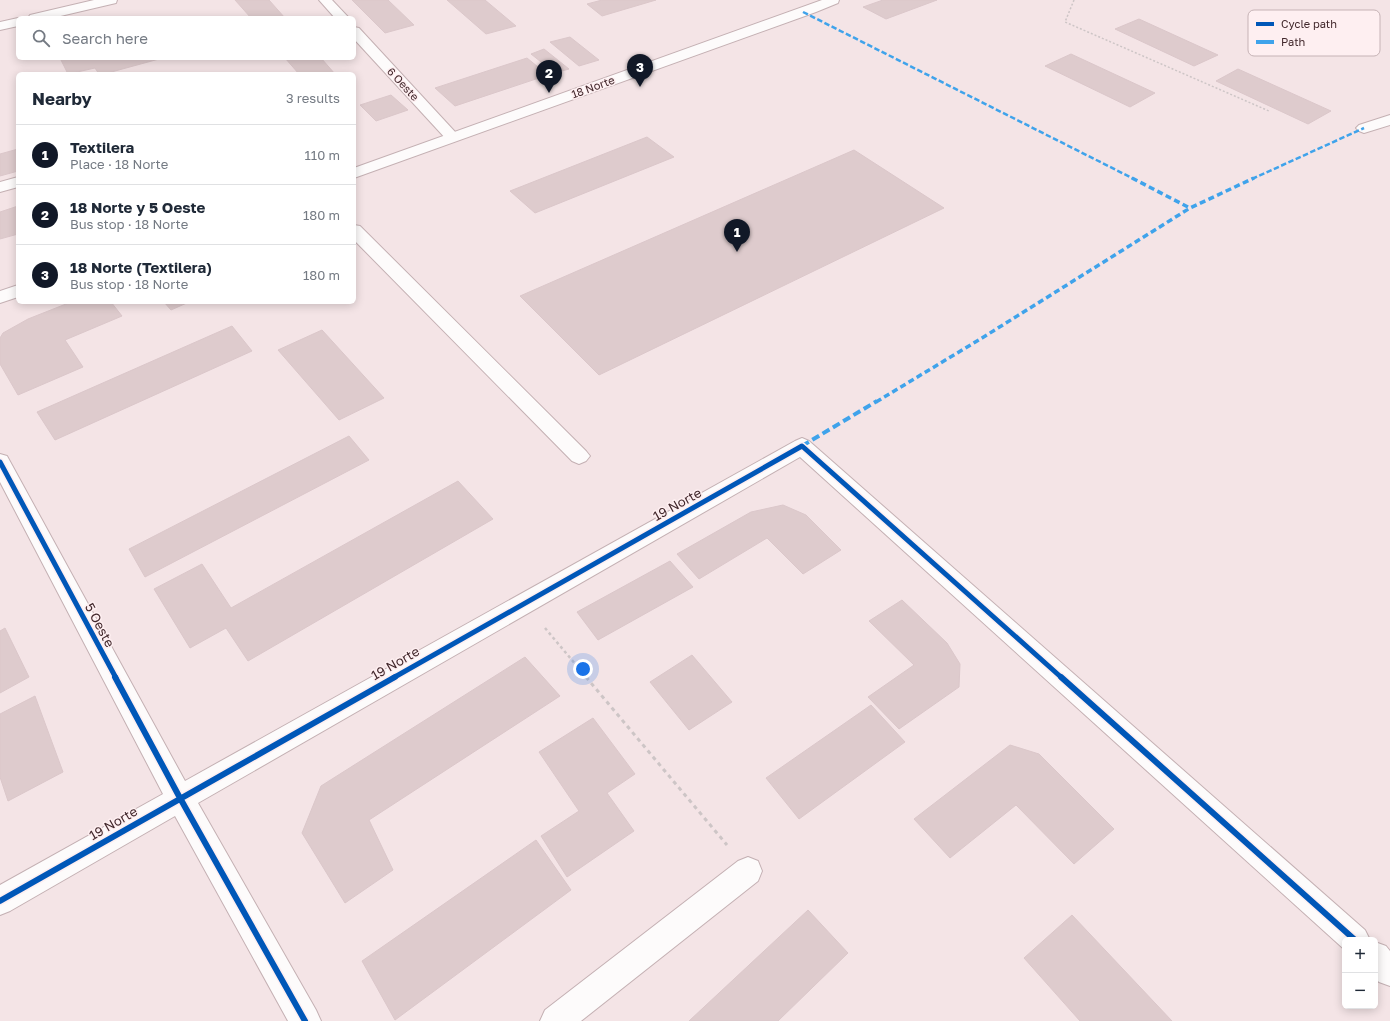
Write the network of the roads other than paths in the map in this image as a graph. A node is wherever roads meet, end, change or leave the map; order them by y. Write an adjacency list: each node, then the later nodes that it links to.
1 (111, 0): 4 (street)
2 (325, 0): 5 (street)
3 (833, 0): 11 (street, 18 Norte)
4 (43, 16)
5 (340, 16)
6 (16, 22): 7 (street)
7 (0, 26)
8 (356, 34): 11 (street, 6 Oeste)
9 (1390, 120): 10 (street)
10 (1364, 128)
11 (452, 137): 12 (street, 18 Norte)
12 (356, 172)
13 (16, 183): 14 (street)
14 (0, 187)
15 (356, 232): 18 (street)
16 (16, 292): 17 (street)
17 (0, 297)
18 (579, 456)
19 (0, 462): 20 (street, 5 Oeste)
20 (180, 798): 22 (street, 19 Norte); 23 (street, 19 Norte); 26 (street, 5 Oeste)
21 (748, 871): 27 (street)
22 (0, 901)
23 (1352, 937)
24 (1378, 961): 25 (street)
25 (1390, 971)
26 (305, 1021)
27 (556, 1021)

